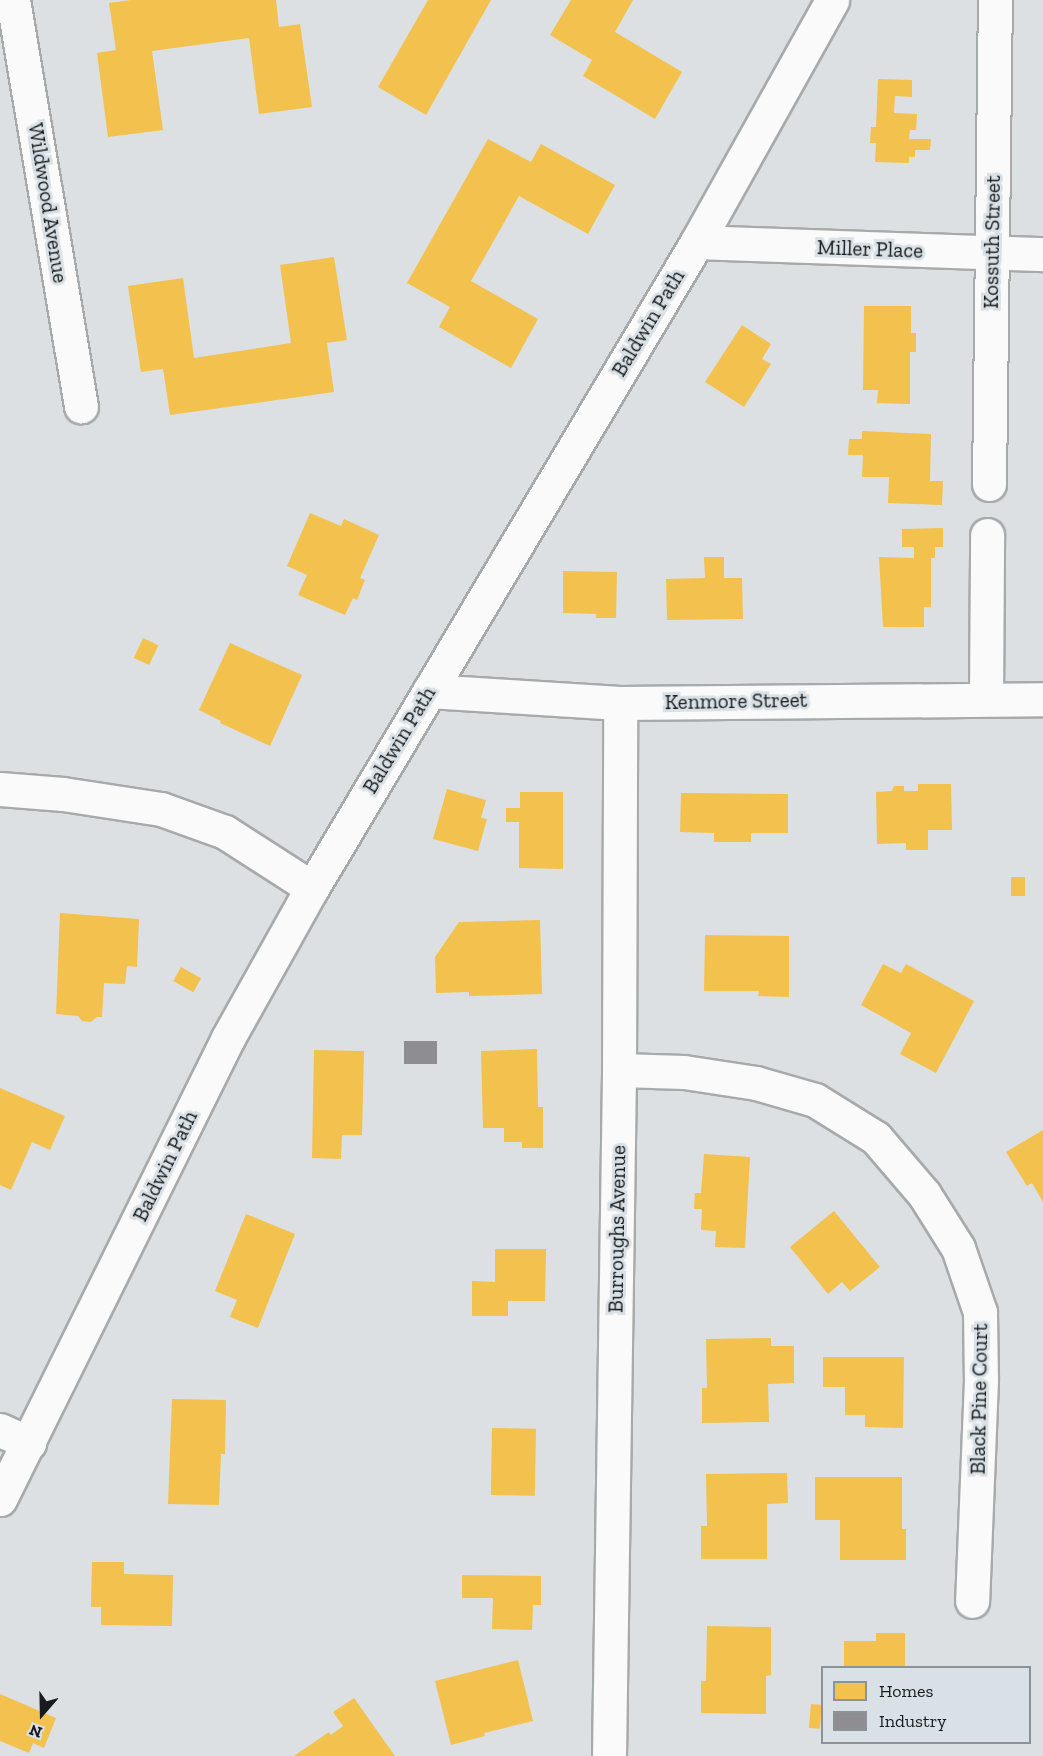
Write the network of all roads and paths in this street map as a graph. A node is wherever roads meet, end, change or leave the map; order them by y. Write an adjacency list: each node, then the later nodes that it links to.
1 (13, 0): 7 (street, Wildwood Avenue)
2 (832, 0): 4 (street, Baldwin Path)
3 (995, 0): 5 (street, Kossuth Street)
4 (697, 242): 5 (street, Miller Place); 10 (street, Baldwin Path)
5 (992, 253): 6 (street, Miller Place); 8 (street, Kossuth Street)
6 (1043, 254)
7 (81, 406)
8 (989, 484)
9 (987, 535): 11 (street)
10 (429, 691): 13 (street, Kenmore Street); 15 (street, Baldwin Path)
11 (986, 698): 12 (street, Kenmore Street); 13 (street, Kenmore Street)
12 (1043, 699)
13 (620, 703): 16 (street, Burroughs Avenue)
14 (0, 789): 15 (street)
15 (312, 888): 17 (street, Baldwin Path)
16 (620, 1070): 19 (street, Black Pine Court); 20 (street, Burroughs Avenue)
17 (14, 1437): 18 (street, Baldwin Path)
18 (0, 1499)
19 (972, 1602)
20 (609, 1756)

